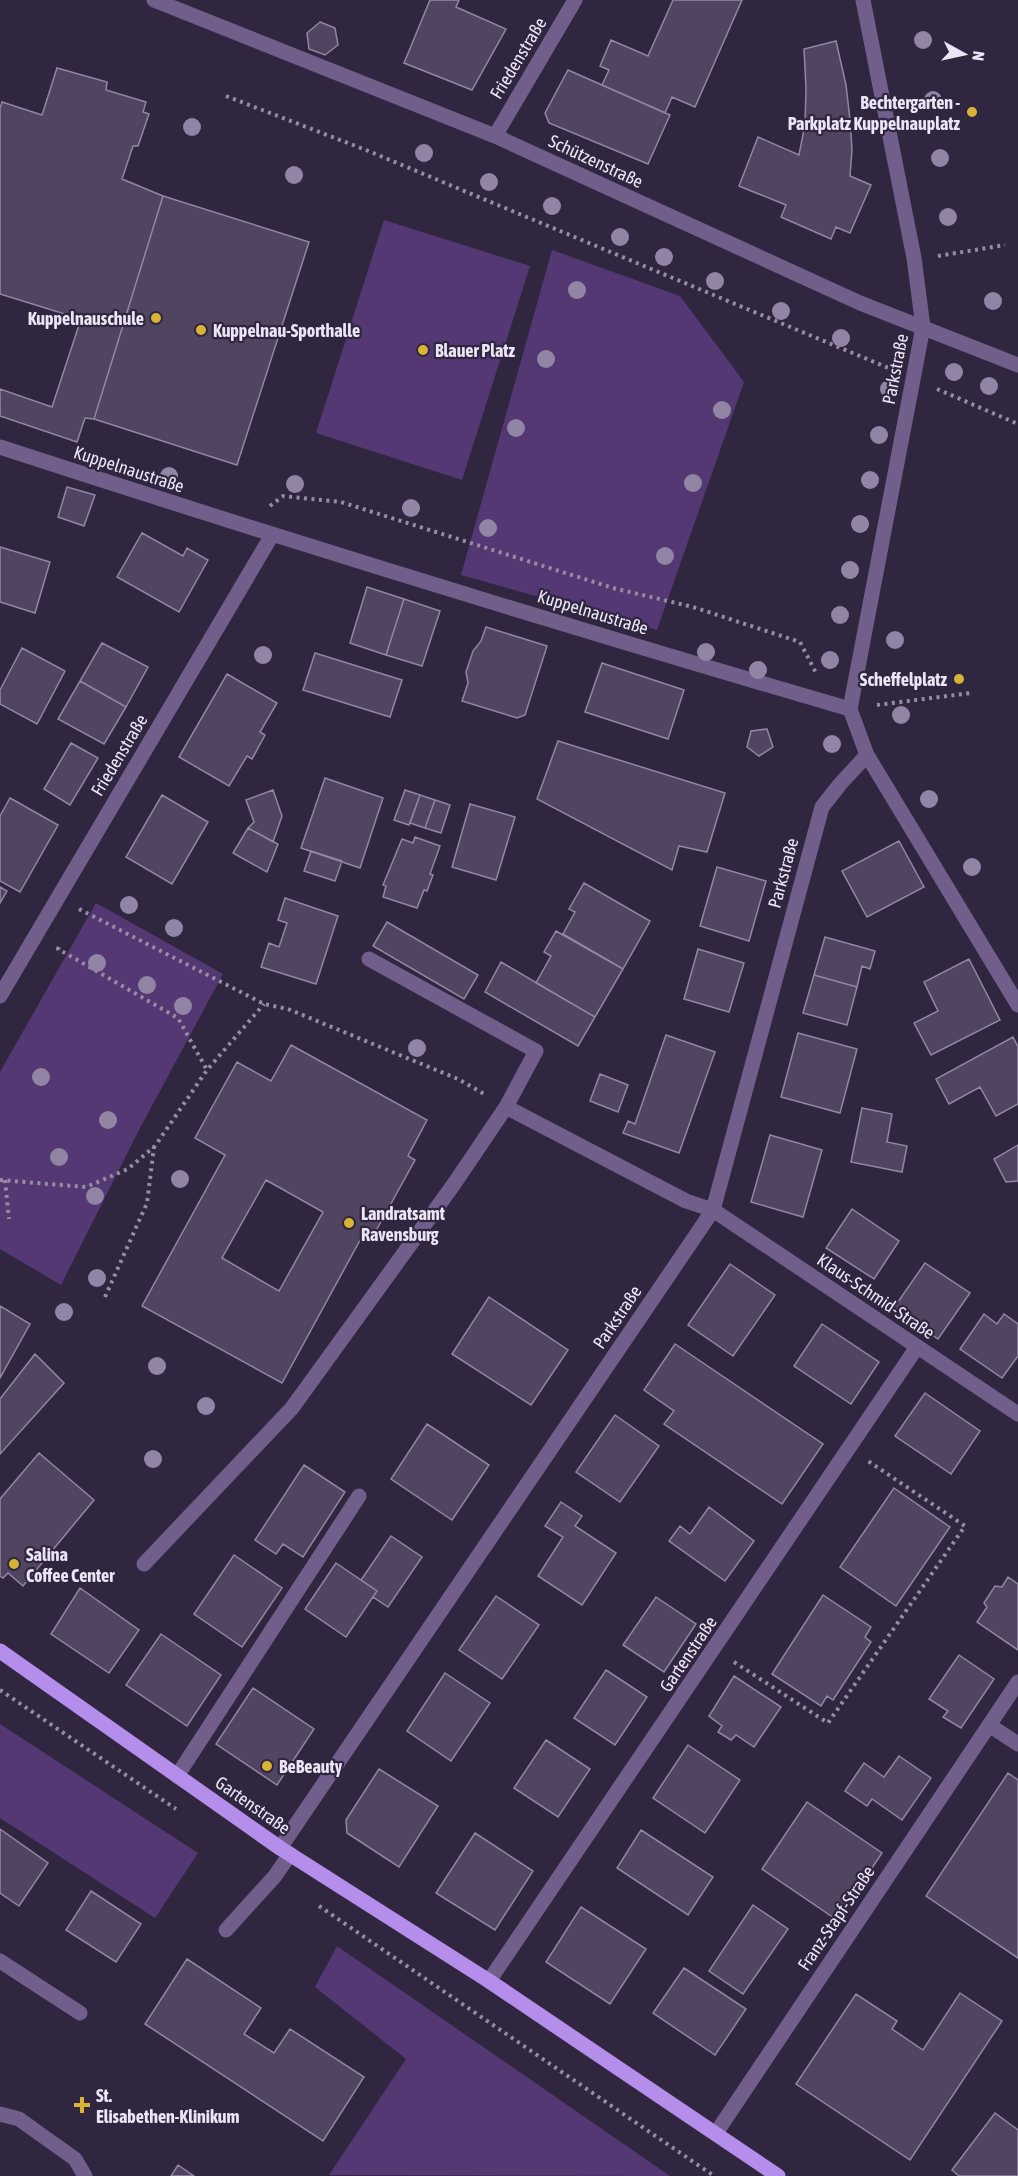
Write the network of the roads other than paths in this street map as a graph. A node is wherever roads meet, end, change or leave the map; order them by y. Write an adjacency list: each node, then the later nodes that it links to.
1 (154, 0): 4 (street, Schützenstraße)
2 (575, 0): 4 (street, Friedenstraße)
3 (863, 0): 5 (street, Parkstraße)
4 (495, 136): 5 (street, Schützenstraße)
5 (923, 327): 6 (street, Schützenstraße); 9 (street, Parkstraße)
6 (1018, 365)
7 (0, 447): 8 (street, Kuppelnaustraße)
8 (272, 535): 9 (street, Kuppelnaustraße); 12 (street, Friedenstraße)
9 (850, 709): 10 (street)
10 (867, 755): 13 (street); 15 (street, Parkstraße)
11 (369, 959): 14 (street)
12 (0, 996)
13 (1018, 1005)
14 (506, 1107): 15 (street, Klaus-Schmid-Straße); 19 (street)
15 (713, 1210): 16 (street, Klaus-Schmid-Straße); 25 (street, Parkstraße)
16 (917, 1347): 17 (street, Klaus-Schmid-Straße); 28 (street, Gartenstraße)
17 (1018, 1414)
18 (358, 1496): 24 (street)
19 (144, 1564)
20 (0, 1651): 24 (main road, Gartenstraße)
21 (1018, 1682): 22 (street, Franz-Stapf-Straße)
22 (989, 1725): 23 (street); 31 (street, Franz-Stapf-Straße)
23 (1018, 1744)
24 (177, 1776): 25 (main road, Gartenstraße)
25 (285, 1851): 26 (street, Parkstraße); 28 (main road, Gartenstraße)
26 (226, 1930)
27 (0, 1961): 29 (street)
28 (489, 1981): 31 (main road, Gartenstraße)
29 (80, 2013)
30 (0, 2114): 32 (street)
31 (716, 2133): 33 (main road, Gartenstraße)
32 (84, 2176)
33 (778, 2176)

